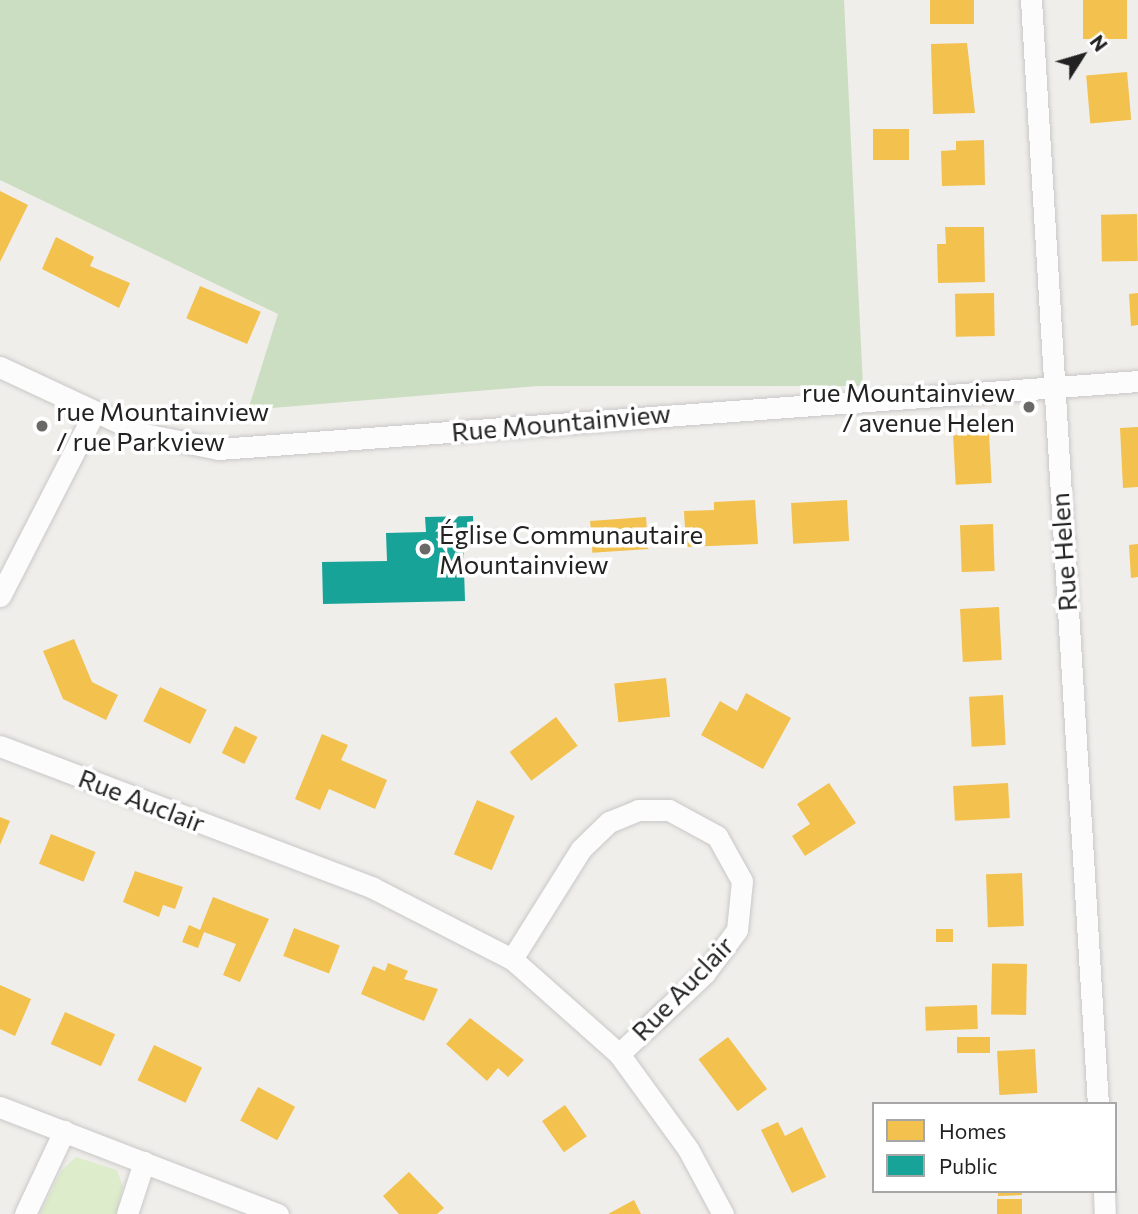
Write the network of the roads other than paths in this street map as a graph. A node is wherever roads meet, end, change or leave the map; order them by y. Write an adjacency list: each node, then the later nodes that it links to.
1 (1031, 0): 4 (street, Rue Helen)
2 (0, 367): 5 (street, Rue Mountainview)
3 (1138, 381): 4 (street, Rue Mountainview)
4 (1052, 386): 5 (street, Rue Mountainview); 10 (street, Rue Helen)
5 (94, 413): 6 (street)
6 (0, 596)
7 (0, 746): 8 (street, Rue Auclair)
8 (512, 959): 9 (street, Rue Auclair); 9 (street, Rue Auclair)
9 (619, 1054): 18 (street, Rue Auclair)
10 (1098, 1102)
11 (0, 1107): 12 (street)
12 (64, 1131): 13 (street); 15 (street)
13 (144, 1162): 16 (street); 17 (street)
14 (1104, 1193): 19 (street)
15 (25, 1214)
16 (127, 1214)
17 (278, 1214)
18 (723, 1214)
19 (1105, 1214)

